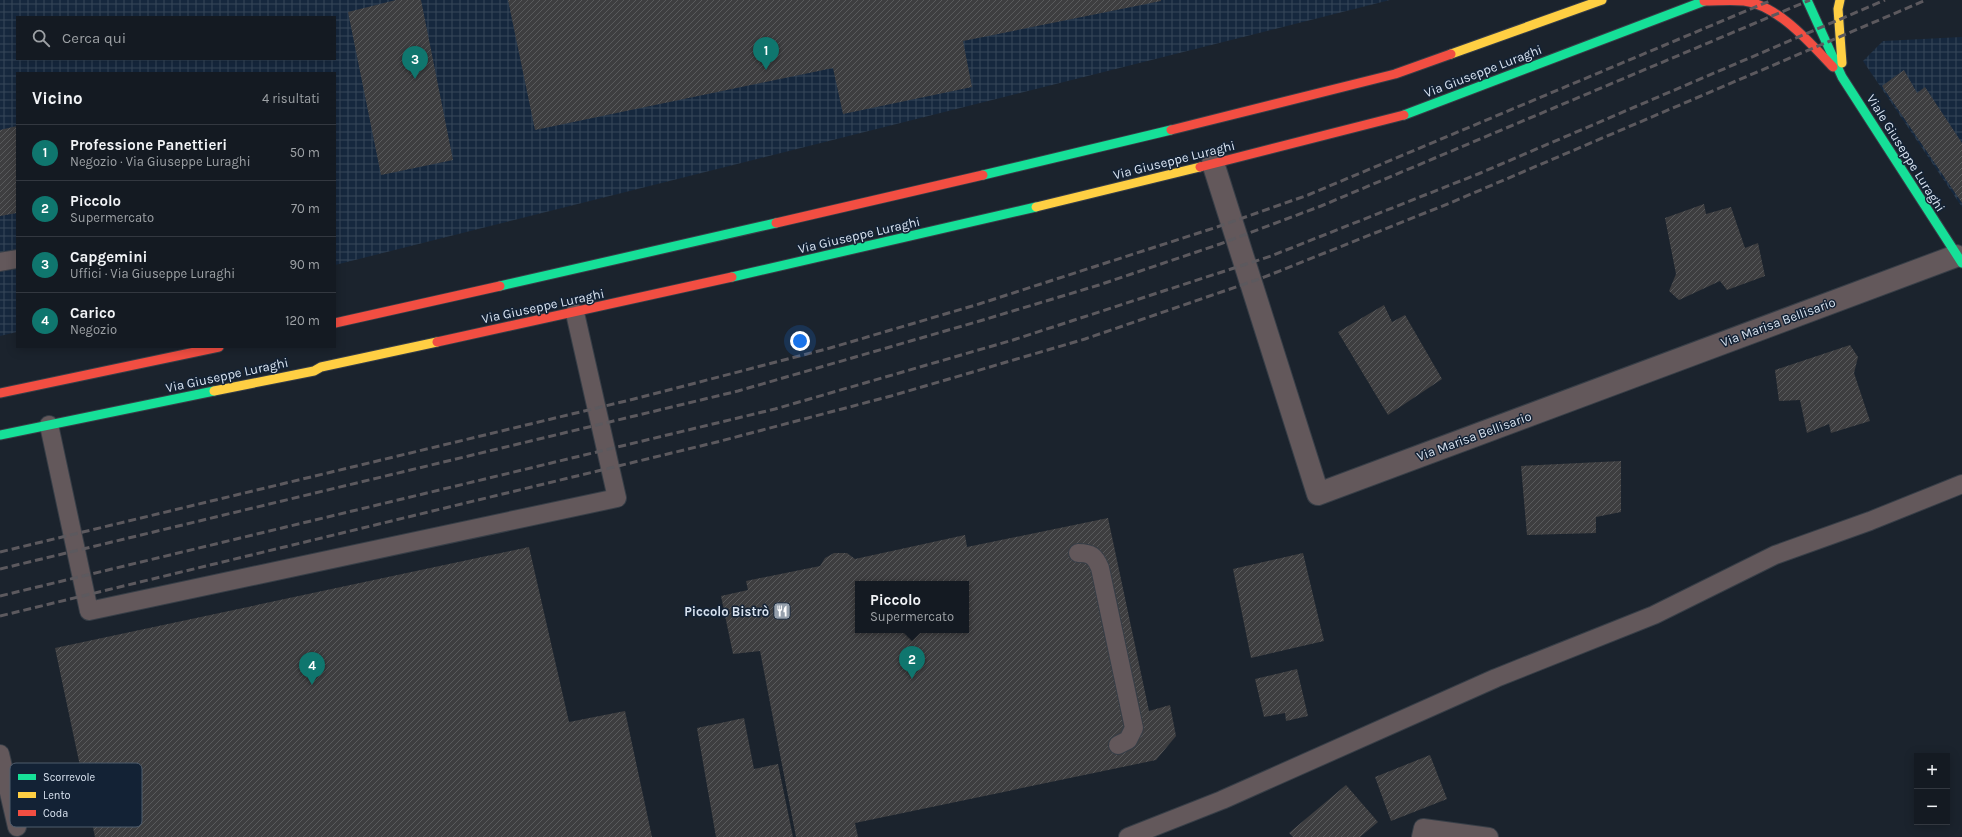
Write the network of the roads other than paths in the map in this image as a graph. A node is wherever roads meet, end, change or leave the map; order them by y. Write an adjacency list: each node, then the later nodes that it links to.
1 (1602, 0): 11 (street, Via Giuseppe Luraghi)
2 (1808, 0): 5 (street, Viale Giuseppe Luraghi)
3 (1840, 0): 5 (street, Viale Giuseppe Luraghi)
4 (1705, 1): 5 (street, Viale Giuseppe Luraghi); 6 (street, Via Giuseppe Luraghi)
5 (1842, 76): 8 (street, Viale Giuseppe Luraghi)
6 (1213, 163): 8 (street, Via Marisa Bellisario); 10 (street, Via Giuseppe Luraghi)
7 (16, 259): 9 (lane)
8 (1959, 260)
9 (0, 262)
10 (575, 313): 14 (street, Via Giuseppe Luraghi); 14 (lane)
11 (336, 323)
12 (214, 348): 13 (street)
13 (0, 393)
14 (49, 425): 15 (street, Via Giuseppe Luraghi)
15 (0, 436)
16 (1962, 484): 21 (lane)
17 (1078, 553): 18 (lane)
18 (1118, 745)
19 (0, 754): 20 (lane)
20 (10, 797)
21 (1128, 837)
22 (1421, 837): 23 (lane)
23 (1489, 837)

